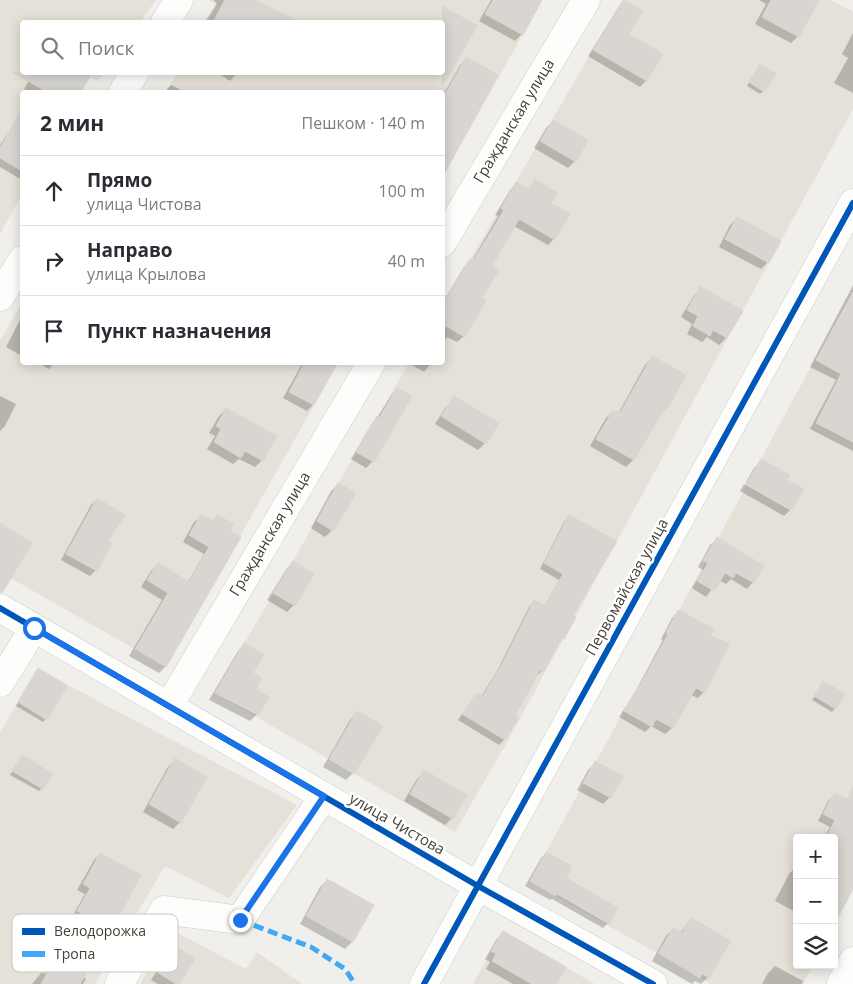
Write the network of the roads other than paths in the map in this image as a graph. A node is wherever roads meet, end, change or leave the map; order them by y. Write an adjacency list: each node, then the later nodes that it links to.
1 (179, 0): 3 (street)
2 (586, 0): 7 (street, Гражданская улица)
3 (166, 20)
4 (133, 75): 5 (street)
5 (124, 90)
6 (853, 203): 16 (street, Первомайская улица)
7 (445, 238)
8 (20, 263): 9 (street)
9 (0, 298)
10 (370, 365): 14 (street, Гражданская улица)
11 (0, 608): 12 (street, улица Чистова)
12 (34, 628): 13 (street); 14 (street, улица Чистова)
13 (0, 683)
14 (169, 706): 15 (street, улица Чистова)
15 (324, 796): 16 (street, улица Чистова); 17 (street)
16 (478, 886): 21 (street, Первомайская улица); 22 (street, улица Чистова)
17 (162, 914)
18 (853, 961): 23 (street)
19 (126, 972): 20 (street)
20 (119, 984)
21 (424, 984)
22 (652, 984)
23 (841, 984)

